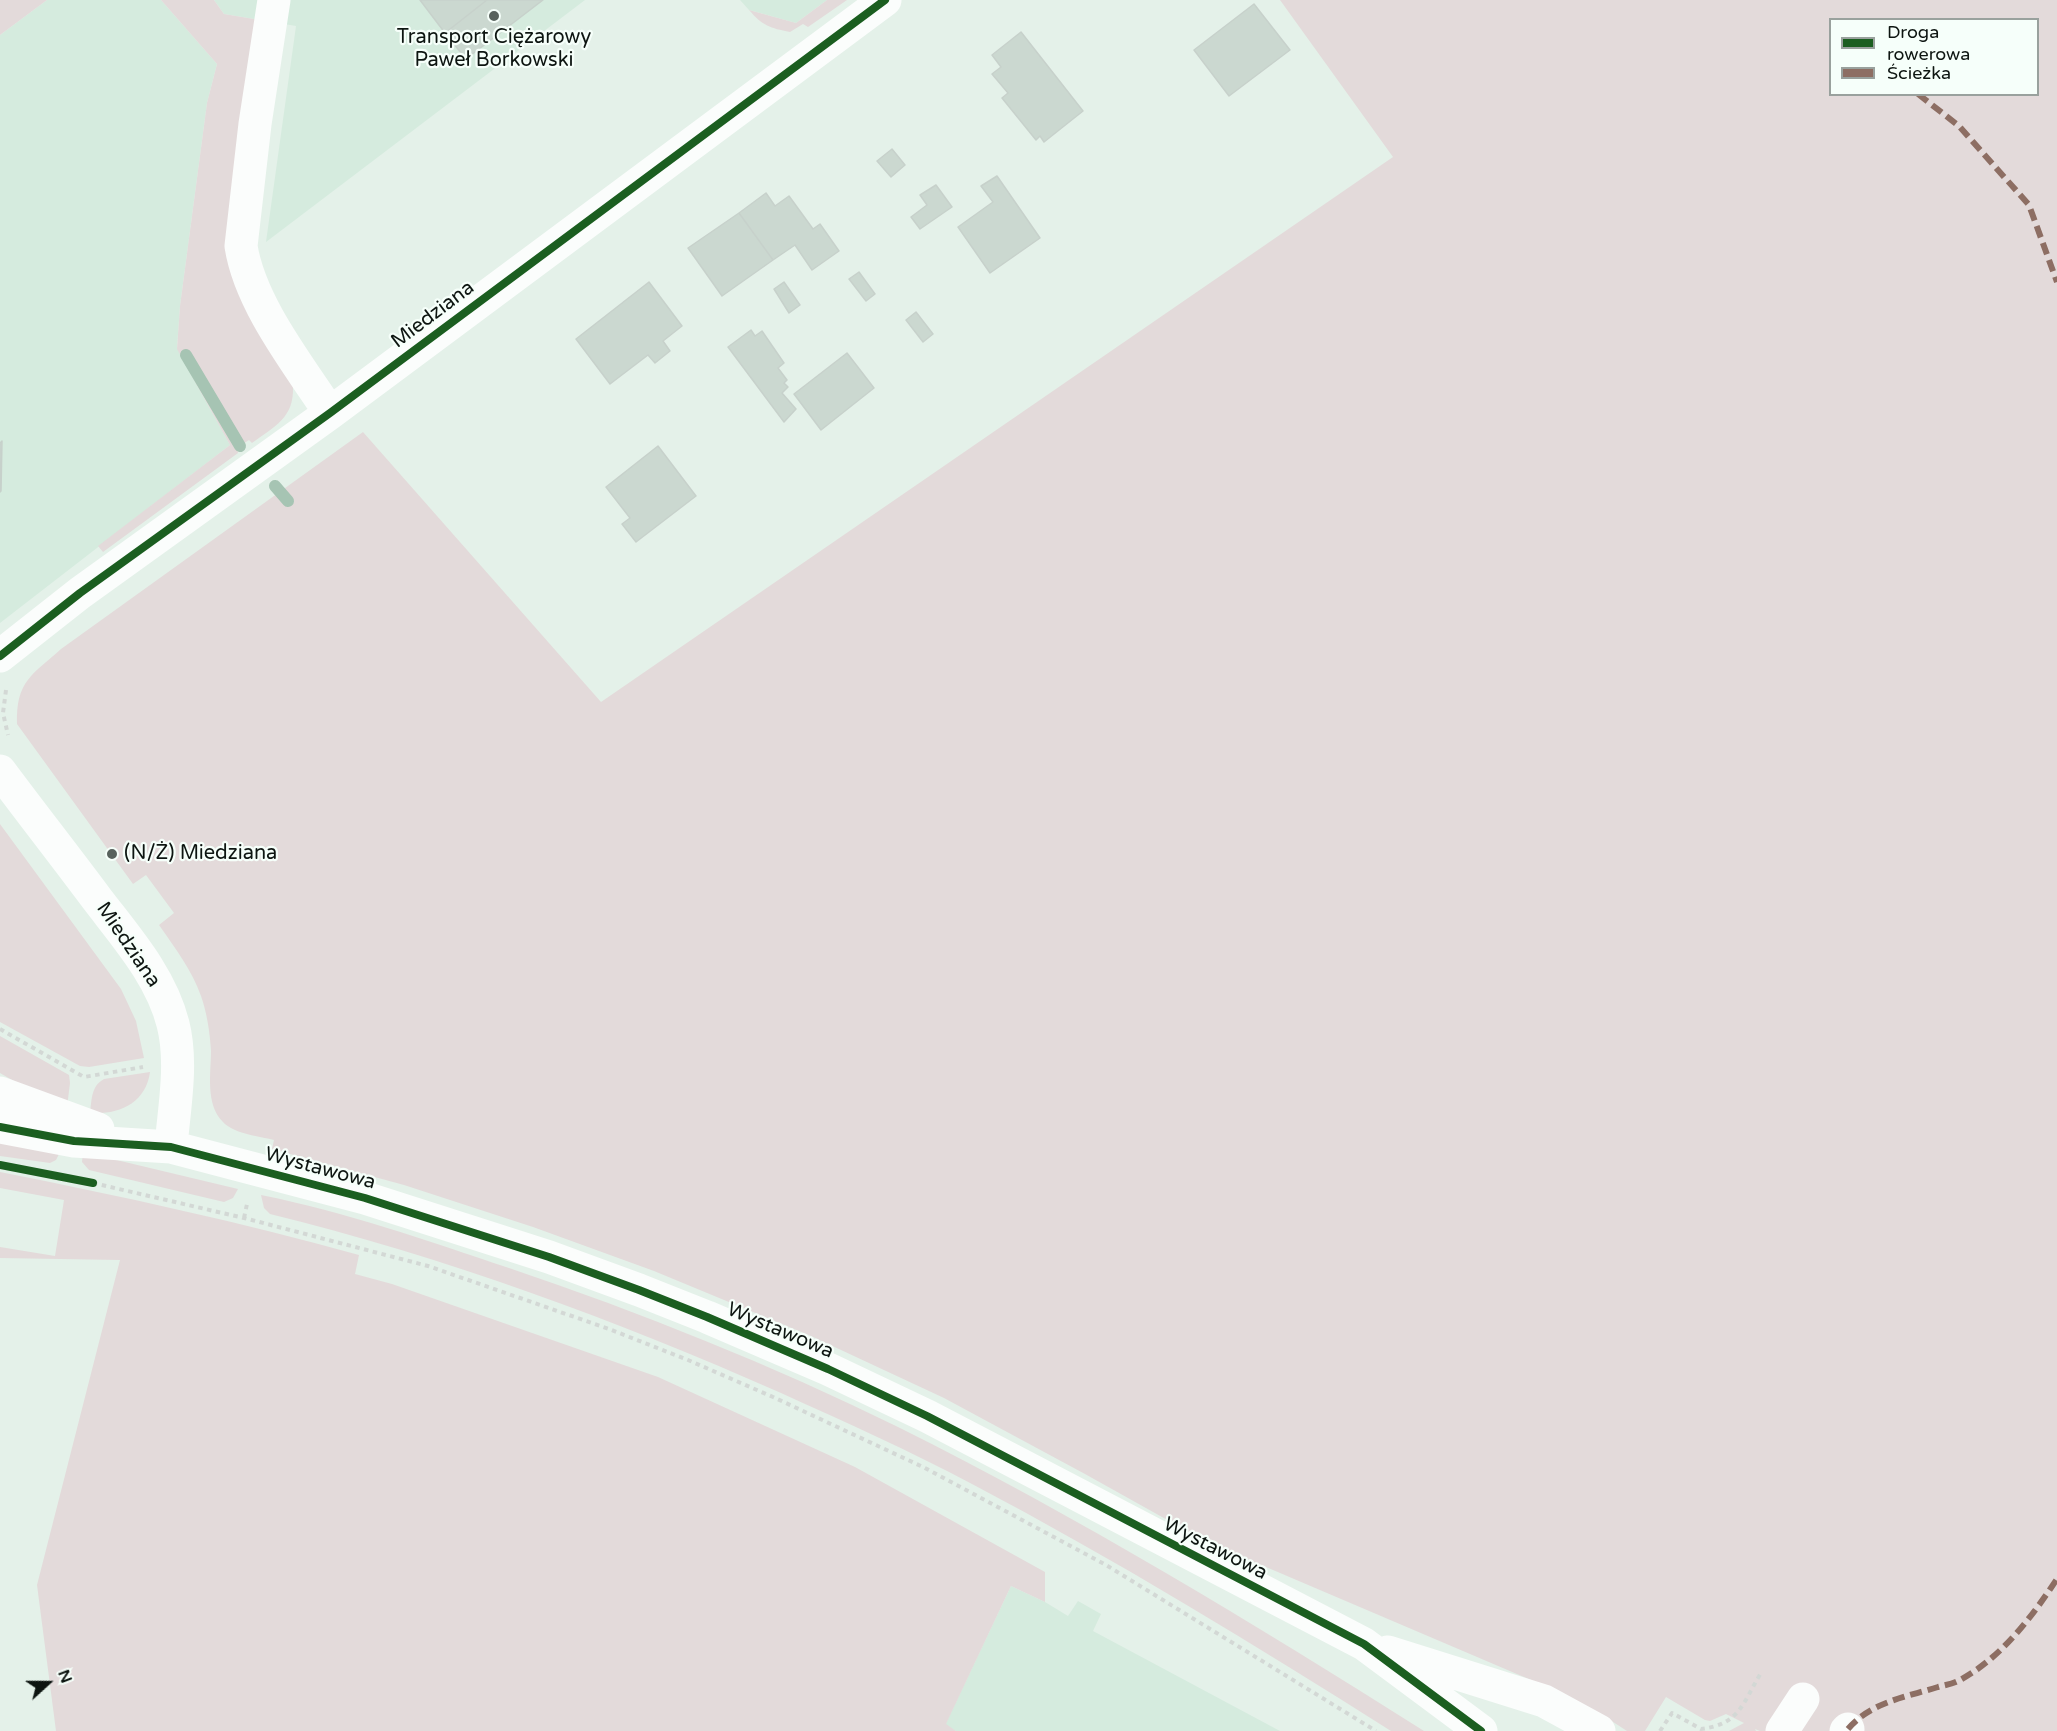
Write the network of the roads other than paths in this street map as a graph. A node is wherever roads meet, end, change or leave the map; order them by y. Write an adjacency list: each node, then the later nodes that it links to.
1 (274, 0): 3 (street)
2 (885, 0): 3 (street, Miedziana)
3 (330, 413): 4 (street, Miedziana)
4 (4, 671)
5 (6, 757): 9 (street, Miedziana)
6 (0, 1093): 8 (street, Wystawowa)
7 (0, 1127): 8 (street, Wystawowa)
8 (138, 1145): 9 (street, Wystawowa)
9 (171, 1147): 10 (street, Wystawowa)
10 (1364, 1644): 12 (street, Wystawowa); 13 (street, Wystawowa)
11 (1803, 1699): 14 (street)
12 (1481, 1731)
13 (1599, 1731)
14 (1782, 1731)

